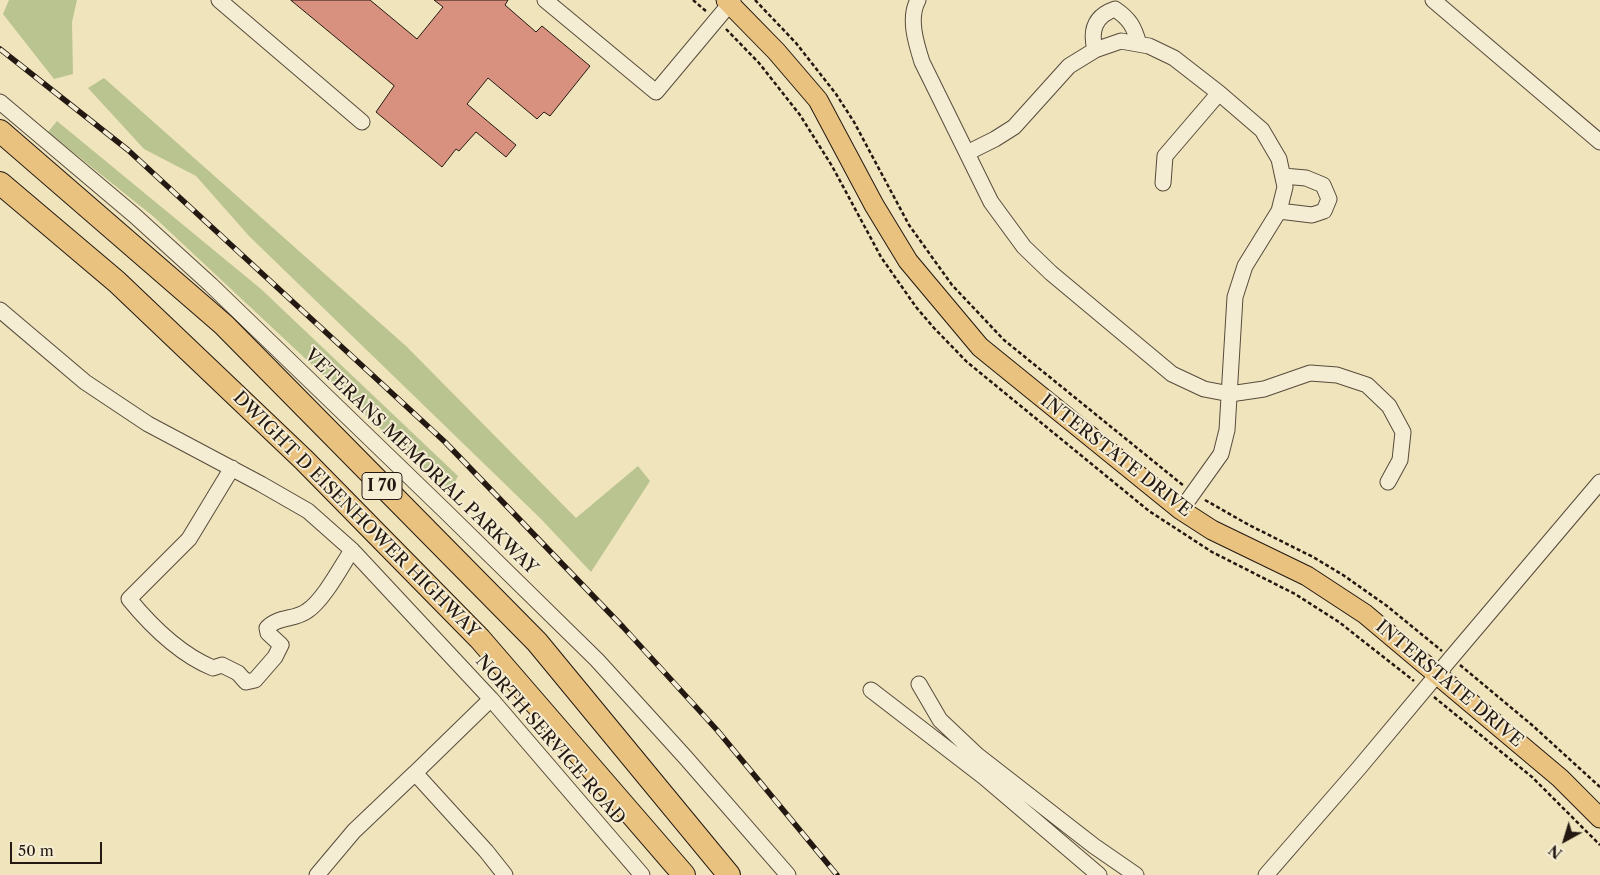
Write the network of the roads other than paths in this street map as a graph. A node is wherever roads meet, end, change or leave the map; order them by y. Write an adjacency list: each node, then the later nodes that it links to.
1 (220, 0): 10 (street)
2 (545, 0): 4 (street)
3 (1433, 0): 12 (street)
4 (729, 1): 23 (main road, INTERSTATE DRIVE)
5 (911, 2): 13 (street)
6 (1138, 44): 7 (street); 7 (street); 8 (street)
7 (1095, 50): 13 (street)
8 (1219, 93): 14 (street); 16 (street)
9 (0, 102): 36 (street, VETERANS MEMORIAL PARKWAY)
10 (362, 122)
11 (0, 130): 35 (highway, I 70)
12 (1600, 142)
13 (967, 153): 19 (street)
14 (1283, 176): 17 (street); 17 (street)
15 (0, 183): 34 (highway, DWIGHT D EISENHOWER HIGHWAY / I 70)
16 (1162, 183)
17 (1278, 212): 19 (street)
18 (0, 310): 20 (street, NORTH SERVICE ROAD)
19 (1230, 394): 21 (street); 23 (street)
20 (232, 468): 24 (street, NORTH SERVICE ROAD); 24 (street)
21 (1388, 482)
22 (1600, 482): 25 (street)
23 (1181, 510): 25 (main road, INTERSTATE DRIVE)
24 (352, 550): 28 (street, NORTH SERVICE ROAD)
25 (1437, 674): 30 (main road, INTERSTATE DRIVE); 39 (street)
26 (919, 684): 38 (street)
27 (870, 690): 37 (street)
28 (492, 699): 29 (street); 33 (street, NORTH SERVICE ROAD)
29 (415, 773): 31 (street); 32 (street)
30 (1600, 818)
31 (317, 875)
32 (505, 875)
33 (642, 875)
34 (684, 875)
35 (729, 875)
36 (788, 875)
37 (1099, 875)
38 (1136, 875)
39 (1266, 875)

